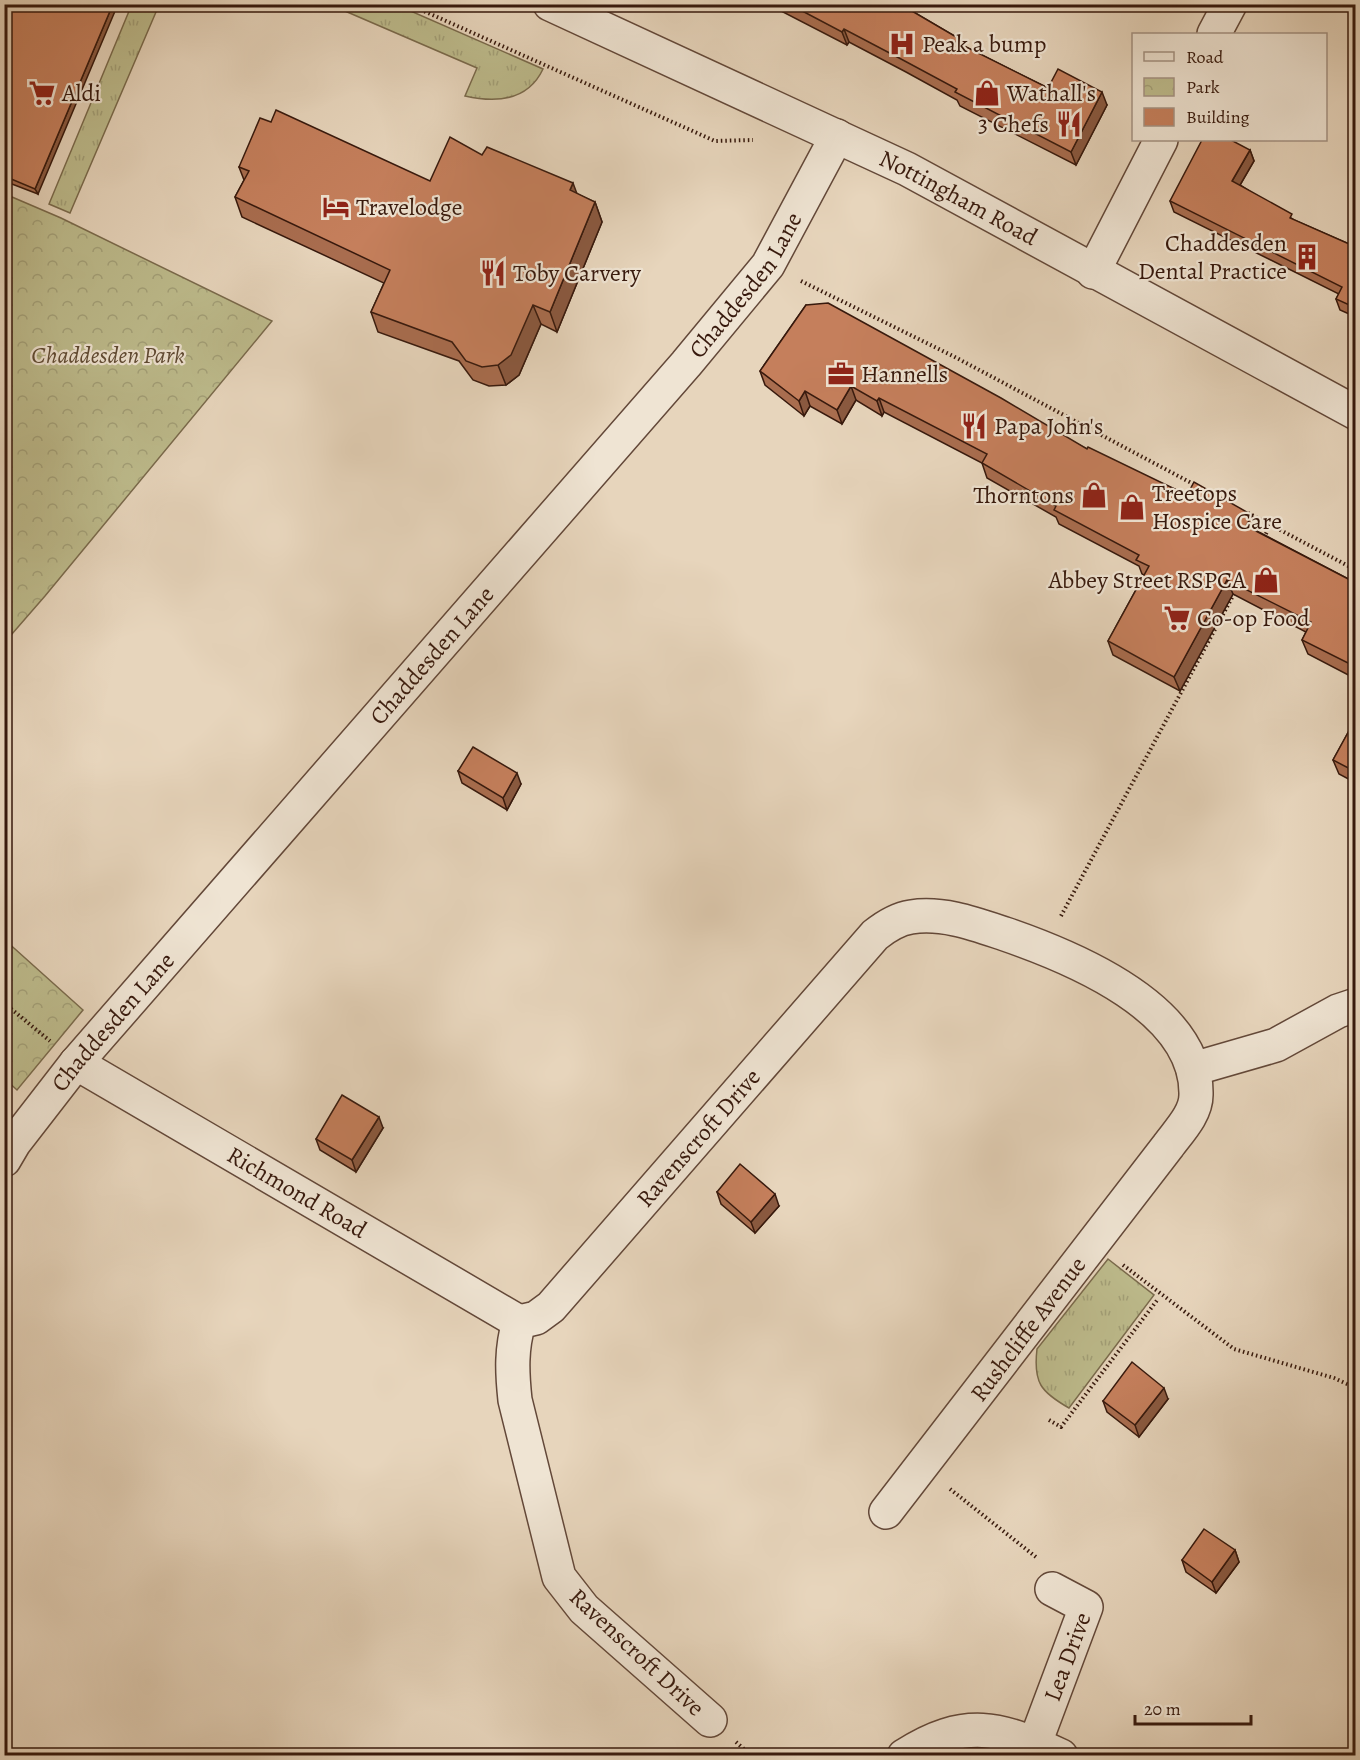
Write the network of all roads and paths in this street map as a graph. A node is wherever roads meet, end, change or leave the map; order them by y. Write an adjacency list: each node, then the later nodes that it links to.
1 (408, 4): 6 (path)
2 (550, 4): 5 (street, Nottingham Road)
3 (1230, 4): 4 (street)
4 (1215, 33)
5 (837, 136): 8 (street, Chaddesden Lane); 9 (street, Nottingham Road)
6 (759, 140)
7 (1160, 141): 9 (street)
8 (768, 265): 11 (path); 20 (street, Chaddesden Lane)
9 (1092, 272): 10 (street, Nottingham Road)
10 (1356, 412)
11 (1207, 491)
12 (1239, 508): 13 (path)
13 (1270, 525): 14 (path); 15 (path)
14 (1259, 546)
15 (1356, 570)
16 (1237, 587): 17 (path)
17 (1043, 948): 21 (street, Ravenscroft Drive); 26 (street, Ravenscroft Drive)
18 (4, 1003): 20 (path)
19 (1356, 1005): 21 (street)
20 (76, 1064): 23 (street, Chaddesden Lane); 26 (street, Richmond Road)
21 (1193, 1069): 22 (street, Ravenscroft Drive)
22 (1168, 1146): 24 (street, Rushcliffe Avenue)
23 (4, 1160)
24 (1094, 1243): 27 (path); 29 (street, Rushcliffe Avenue)
25 (1158, 1299): 28 (path)
26 (519, 1322): 32 (street, Ravenscroft Drive)
27 (1356, 1388)
28 (1049, 1420)
29 (921, 1467): 30 (street, Rushcliffe Avenue); 31 (path)
30 (886, 1512)
31 (1053, 1589): 33 (street, Lea Drive)
32 (710, 1720)
33 (1048, 1749): 34 (street)
34 (904, 1755)

